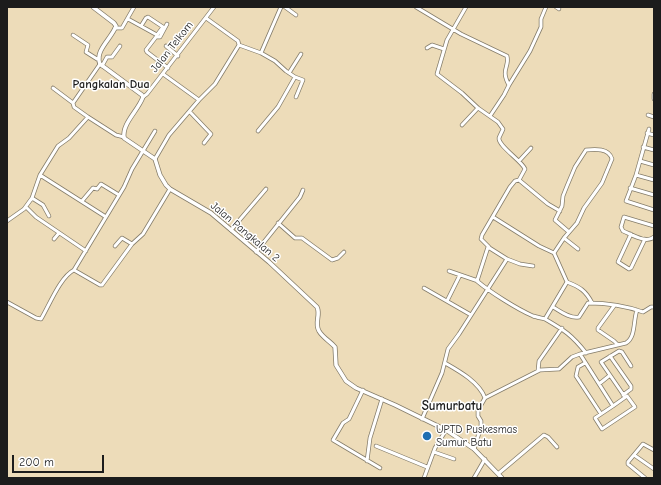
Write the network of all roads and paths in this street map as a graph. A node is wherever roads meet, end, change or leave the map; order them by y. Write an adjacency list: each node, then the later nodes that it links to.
1 (93, 7): 14 (street)
2 (134, 7): 11 (street)
3 (214, 7): 10 (street, Jalan Telkom)
4 (281, 7): 22 (street)
5 (285, 7): 9 (street)
6 (416, 7): 15 (street)
7 (466, 7): 15 (street)
8 (546, 7): 31 (street)
9 (296, 15)
10 (206, 18): 17 (street); 24 (street, Jalan Telkom)
11 (128, 19): 13 (street); 14 (street)
12 (167, 24): 27 (street)
13 (141, 26): 13 (street)
14 (115, 28): 25 (street)
15 (453, 29): 21 (street); 31 (street)
16 (73, 35): 25 (street)
17 (239, 45): 22 (street); 37 (street)
18 (120, 46): 26 (street)
19 (166, 46): 24 (street)
20 (427, 48): 21 (street)
21 (444, 49): 39 (street)
22 (261, 53): 28 (street)
23 (301, 54): 28 (street)
24 (178, 56): 27 (street, Jalan Telkom)
25 (99, 58): 26 (street)
26 (101, 65): 35 (street); 38 (street)
27 (168, 68): 29 (street, Jalan Telkom)
28 (289, 73): 30 (street)
29 (164, 74): 35 (street, Jalan Telkom); 37 (street)
30 (295, 77): 34 (street); 48 (street)
31 (508, 85): 42 (street)
32 (52, 88): 38 (street)
33 (654, 94): 36 (street)
34 (296, 96)
35 (143, 97): 51 (street)
36 (654, 99)
37 (199, 100): 40 (street)
38 (73, 103): 43 (street)
39 (478, 108): 42 (street); 45 (street)
40 (190, 112): 52 (street); 57 (street)
41 (648, 115): 44 (street)
42 (490, 116): 58 (street)
43 (88, 117): 51 (street); 61 (street)
44 (654, 117)
45 (462, 125)
46 (649, 129): 49 (street)
47 (155, 131): 55 (street)
48 (258, 131)
49 (647, 133): 50 (street); 53 (street)
50 (654, 135)
51 (124, 137): 55 (street)
52 (204, 143)
53 (643, 147): 56 (street); 59 (street)
54 (531, 148): 58 (street)
55 (142, 150): 57 (street); 69 (street)
56 (654, 150)
57 (155, 159): 66 (street, Jalan Pangkalan 2)
58 (518, 161): 63 (street)
59 (640, 161): 60 (street); 62 (street)
60 (654, 165)
61 (40, 175): 71 (street); 72 (street)
62 (636, 175): 64 (street); 65 (street)
63 (519, 180): 75 (street); 78 (street)
64 (654, 180)
65 (630, 188): 70 (street); 74 (street)
66 (170, 189): 82 (street, Jalan Pangkalan 2); 90 (street)
67 (266, 189): 82 (street)
68 (303, 190): 80 (street)
69 (119, 194): 72 (street); 77 (street)
70 (654, 195)
71 (32, 198): 76 (street); 79 (street)
72 (82, 201): 77 (street)
73 (27, 208): 84 (street)
74 (654, 210)
75 (560, 211): 83 (street); 83 (street)
76 (49, 216)
77 (106, 217): 94 (street)
78 (493, 217): 92 (street); 97 (street)
79 (7, 221)
80 (278, 224): 95 (street); 96 (street)
81 (654, 226): 85 (street)
82 (231, 230): 95 (street, Jalan Pangkalan 2)
83 (569, 232): 86 (street)
84 (59, 233): 88 (street); 94 (street)
85 (631, 234): 89 (street); 89 (street)
86 (564, 238): 93 (street); 97 (street)
87 (654, 238): 89 (street)
88 (54, 239)
89 (645, 239)
90 (132, 244): 91 (street); 100 (street)
91 (115, 246)
92 (489, 247): 98 (street); 103 (street)
93 (578, 249)
94 (86, 250): 100 (street)
95 (256, 252): 127 (street, Jalan Pangkalan 2)
96 (344, 252)
97 (554, 253): 104 (street)
98 (507, 259): 99 (street); 106 (street)
99 (533, 266)
100 (74, 270): 108 (street)
101 (449, 271): 102 (street)
102 (460, 275): 103 (street); 107 (street)
103 (478, 282): 106 (street)
104 (568, 282): 109 (street); 111 (street)
105 (424, 288): 107 (street)
106 (488, 289): 114 (street); 115 (street)
107 (447, 301): 114 (street)
108 (7, 302)
109 (592, 303): 110 (street); 111 (street)
110 (614, 306): 113 (street); 117 (street)
111 (553, 307): 115 (street)
112 (654, 307): 113 (street)
113 (637, 310): 117 (street)
114 (471, 315): 121 (street)
115 (545, 319): 116 (street)
116 (562, 328): 118 (street); 124 (street)
117 (618, 345): 118 (street)
118 (586, 353): 119 (street)
119 (580, 354): 122 (street); 124 (street)
120 (610, 356): 123 (street); 125 (street); 128 (street)
121 (445, 363): 129 (street); 133 (street)
122 (585, 363): 126 (street); 132 (street)
123 (631, 366)
124 (538, 371): 129 (street)
125 (609, 376): 126 (street); 128 (street)
126 (599, 384): 131 (street)
127 (362, 390): 130 (street); 143 (street)
128 (624, 396): 131 (street); 132 (street)
129 (485, 398): 137 (street)
130 (382, 399): 133 (street); 143 (street)
131 (613, 406): 132 (street)
132 (601, 414)
133 (422, 418): 134 (street)
134 (446, 430): 137 (street); 139 (street)
135 (376, 446): 144 (street)
136 (557, 447): 147 (street)
137 (474, 449): 142 (street)
138 (654, 450): 140 (street)
139 (434, 452): 141 (street); 144 (street)
140 (634, 455): 146 (street); 151 (street)
141 (454, 459)
142 (485, 460): 147 (street); 149 (street)
143 (367, 461): 145 (street)
144 (427, 467): 148 (street)
145 (380, 468)
146 (654, 469)
147 (499, 473): 150 (street)
148 (424, 478)
149 (474, 478)
150 (502, 478)
151 (645, 478)

